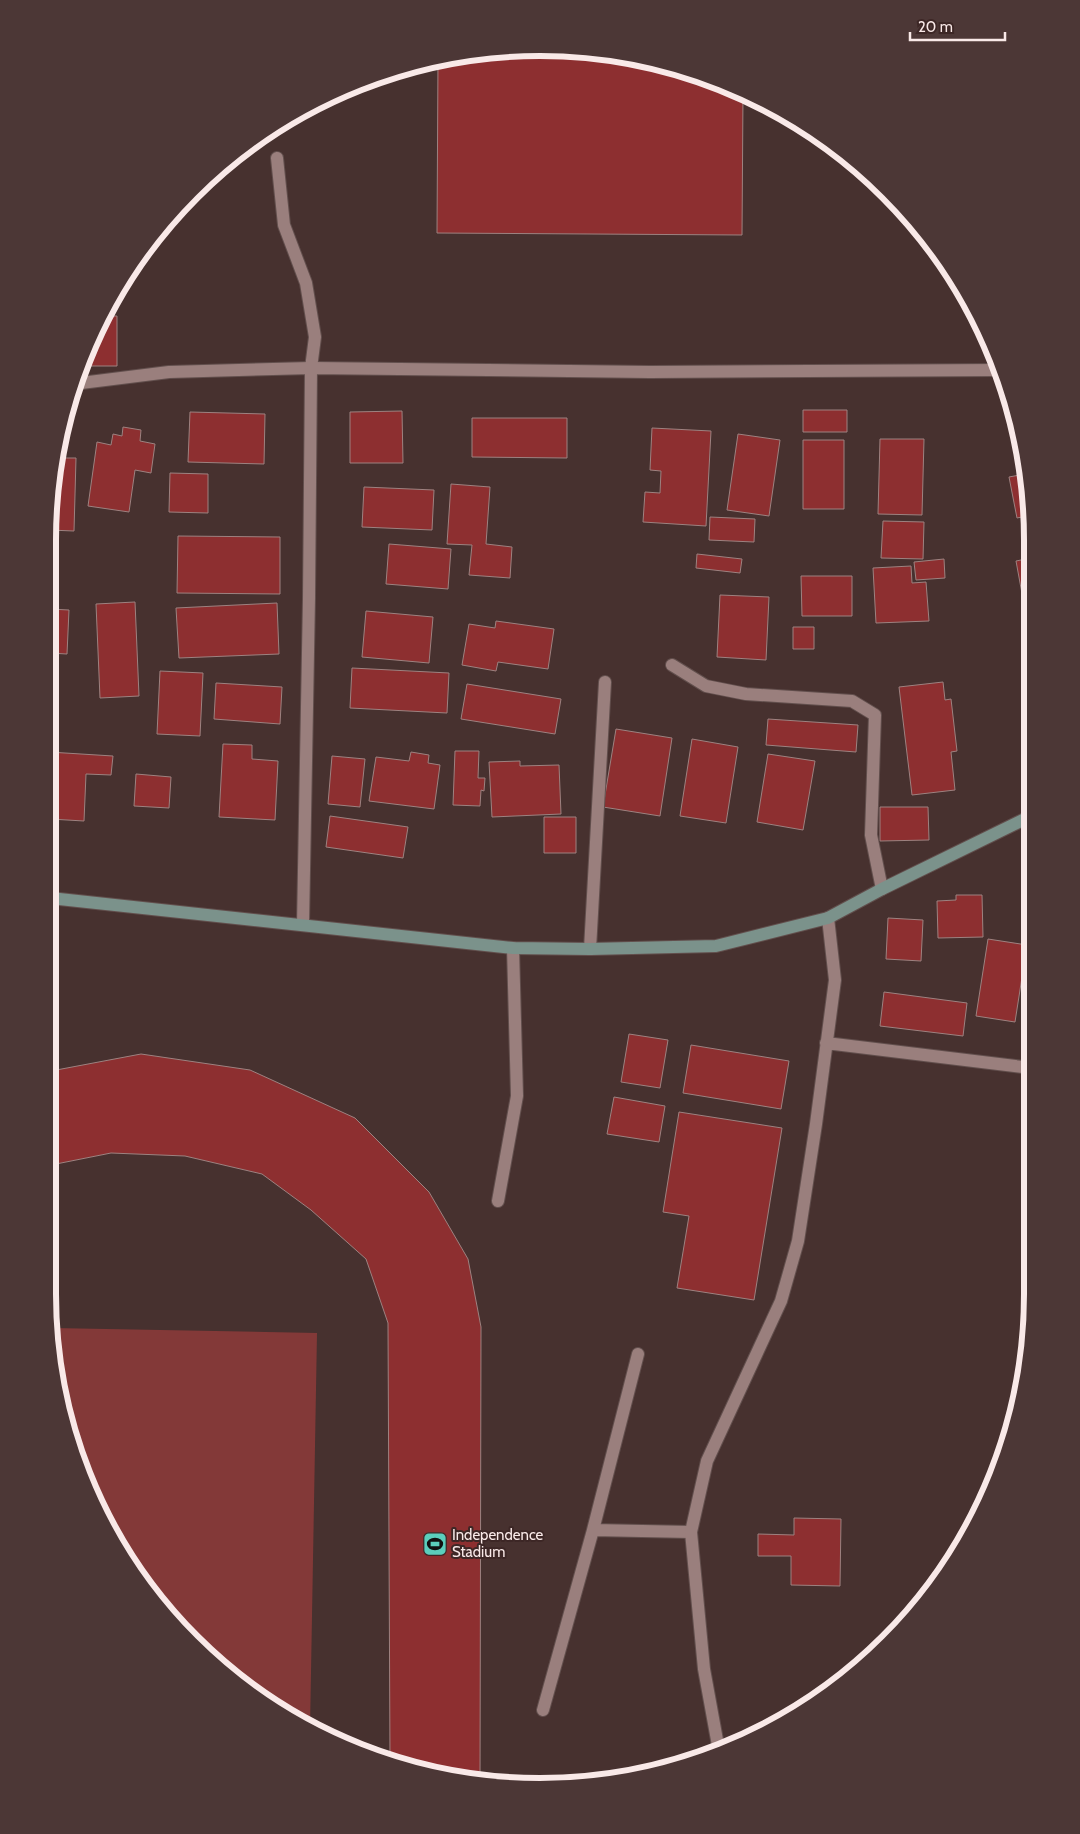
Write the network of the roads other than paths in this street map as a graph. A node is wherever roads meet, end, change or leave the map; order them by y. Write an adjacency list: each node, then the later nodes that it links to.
1 (277, 158): 2 (street)
2 (311, 368): 3 (street); 4 (street); 11 (street)
3 (993, 370)
4 (83, 383)
5 (672, 665): 8 (street)
6 (605, 682): 13 (street)
7 (1024, 819): 8 (street)
8 (882, 889): 10 (street)
9 (56, 899): 11 (street)
10 (828, 918): 13 (street); 14 (street)
11 (303, 925): 12 (street)
12 (513, 948): 13 (street); 16 (street)
13 (590, 949)
14 (826, 1043): 15 (street); 19 (street)
15 (1024, 1067)
16 (498, 1201)
17 (638, 1354): 18 (street)
18 (593, 1530): 19 (street); 20 (street)
19 (691, 1532): 21 (street)
20 (543, 1710)
21 (718, 1744)

